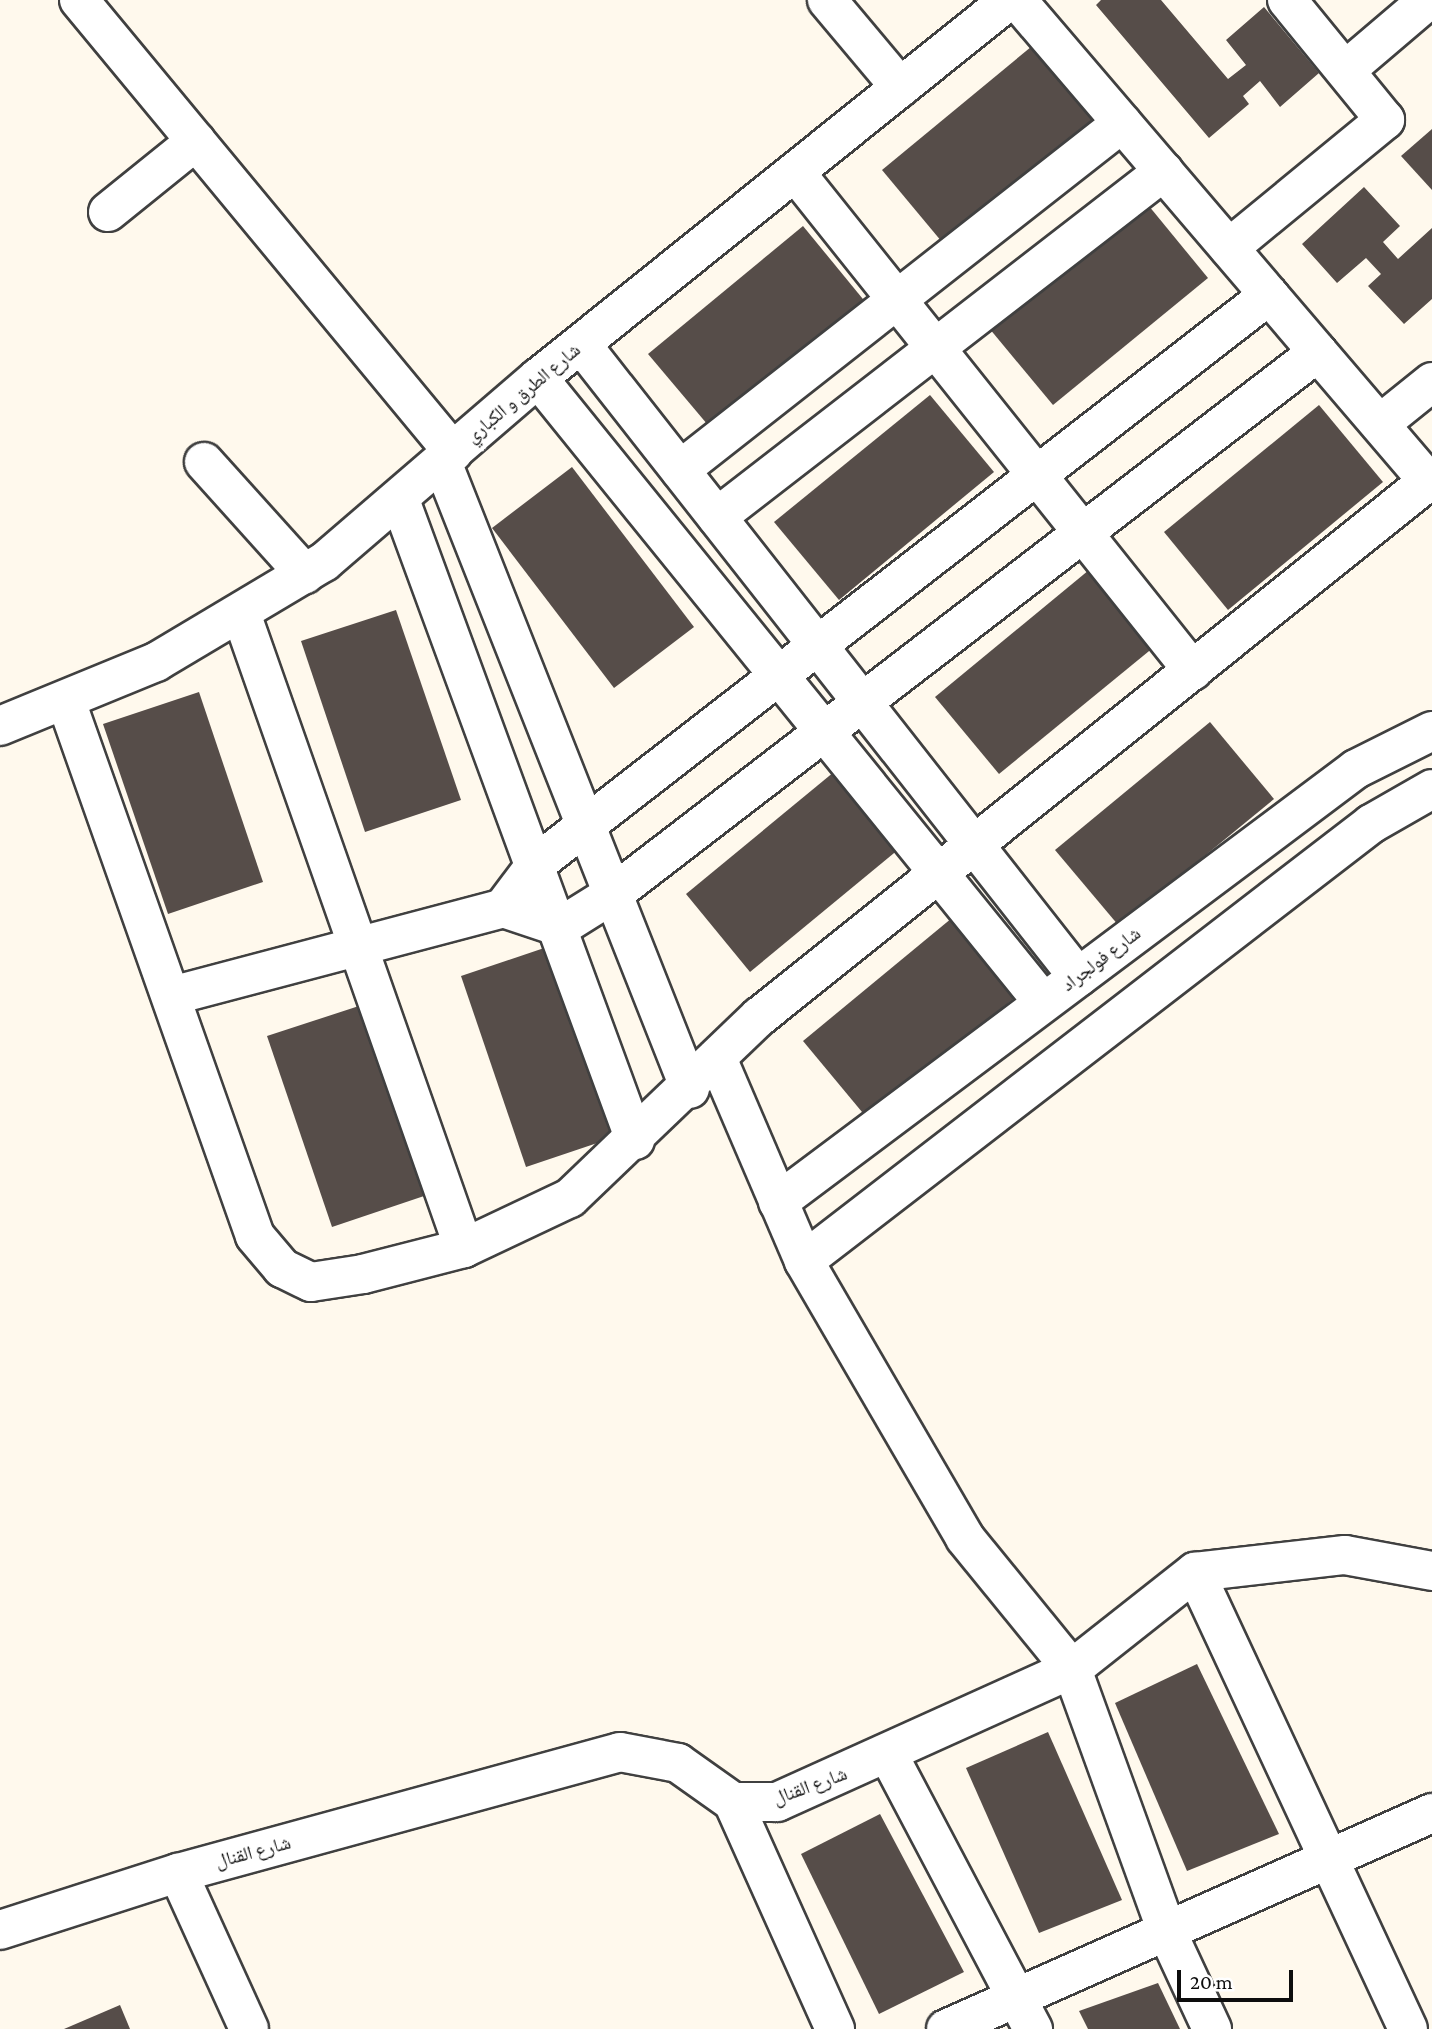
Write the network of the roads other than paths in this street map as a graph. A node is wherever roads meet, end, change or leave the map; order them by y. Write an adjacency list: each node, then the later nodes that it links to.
1 (79, 0): 10 (street)
2 (827, 0): 8 (street)
3 (1009, 0): 8 (street, شارع الطرق و الكباري)
4 (1017, 0): 9 (street)
5 (1287, 0): 7 (street)
6 (1427, 10): 7 (street)
7 (1348, 69): 14 (street)
8 (900, 87): 12 (street, شارع الطرق و الكباري)
9 (1122, 123): 11 (street); 16 (street)
10 (196, 141): 13 (street); 23 (street)
11 (1164, 171): 14 (street); 18 (street)
12 (795, 172): 16 (street); 17 (street, شارع الطرق و الكباري)
13 (108, 212)
14 (1228, 248): 15 (street)
15 (1269, 295): 19 (street); 26 (street)
16 (897, 299): 18 (street); 25 (street)
17 (581, 344): 20 (street, شارع الطرق و الكباري); 25 (street)
18 (935, 348): 26 (street); 29 (street)
19 (1318, 352): 22 (street); 30 (street)
20 (538, 379): 23 (street, شارع الطرق و الكباري); 35 (street)
21 (1432, 382): 22 (street)
22 (1380, 425): 27 (street)
23 (447, 457): 28 (street, شارع الطرق و الكباري); 42 (street)
24 (204, 462): 31 (street)
25 (680, 470): 29 (street)
26 (1037, 476): 30 (street); 33 (street)
27 (1430, 479): 34 (street)
28 (400, 500): 31 (street, شارع الطرق و الكباري); 44 (street)
29 (717, 517): 33 (street)
30 (1082, 533): 34 (street); 37 (street)
31 (305, 575): 32 (street, شارع الطرق و الكباري)
32 (242, 616): 36 (street, شارع الطرق و الكباري); 49 (street)
33 (820, 647): 35 (street); 37 (street)
34 (1193, 671): 43 (street)
35 (780, 677): 39 (street); 42 (street)
36 (66, 701): 38 (street, شارع الطرق و الكباري); 51 (street)
37 (863, 702): 39 (street); 43 (street)
38 (0, 726)
39 (823, 731): 45 (street); 46 (street)
40 (1432, 731): 50 (street, شارع فولجراد)
41 (1432, 789): 58 (street)
42 (587, 828): 44 (street); 46 (street)
43 (975, 845): 45 (street); 50 (street)
44 (536, 864): 47 (street); 48 (street)
45 (939, 874): 52 (street); 53 (street)
46 (612, 894): 48 (street); 54 (street)
47 (503, 908): 48 (street); 49 (street)
48 (560, 927): 55 (street)
49 (356, 944): 51 (street); 57 (street)
50 (1078, 977): 52 (street, شارع فولجراد)
51 (171, 996): 57 (street)
52 (1043, 1002): 56 (street, شارع فولجراد)
53 (717, 1058): 54 (street); 56 (street)
54 (690, 1089): 55 (street)
55 (635, 1140): 57 (street)
56 (778, 1202): 58 (street)
57 (464, 1248)
58 (804, 1261): 61 (street)
59 (1432, 1571): 60 (street)
60 (1195, 1572): 61 (street, شارع القنال); 65 (street)
61 (1072, 1669): 62 (street, شارع القنال); 68 (street)
62 (889, 1756): 63 (street, شارع القنال); 69 (street)
63 (733, 1802): 66 (street, شارع القنال); 71 (street)
64 (1432, 1813): 65 (street)
65 (1327, 1857): 68 (street); 74 (street)
66 (178, 1873): 67 (street, شارع القنال); 70 (street)
67 (0, 1930)
68 (1167, 1931): 69 (street); 73 (street)
69 (1026, 2013): 72 (street)
70 (249, 2029)
71 (835, 2029)
72 (946, 2029)
73 (1212, 2029)
74 (1408, 2029)

